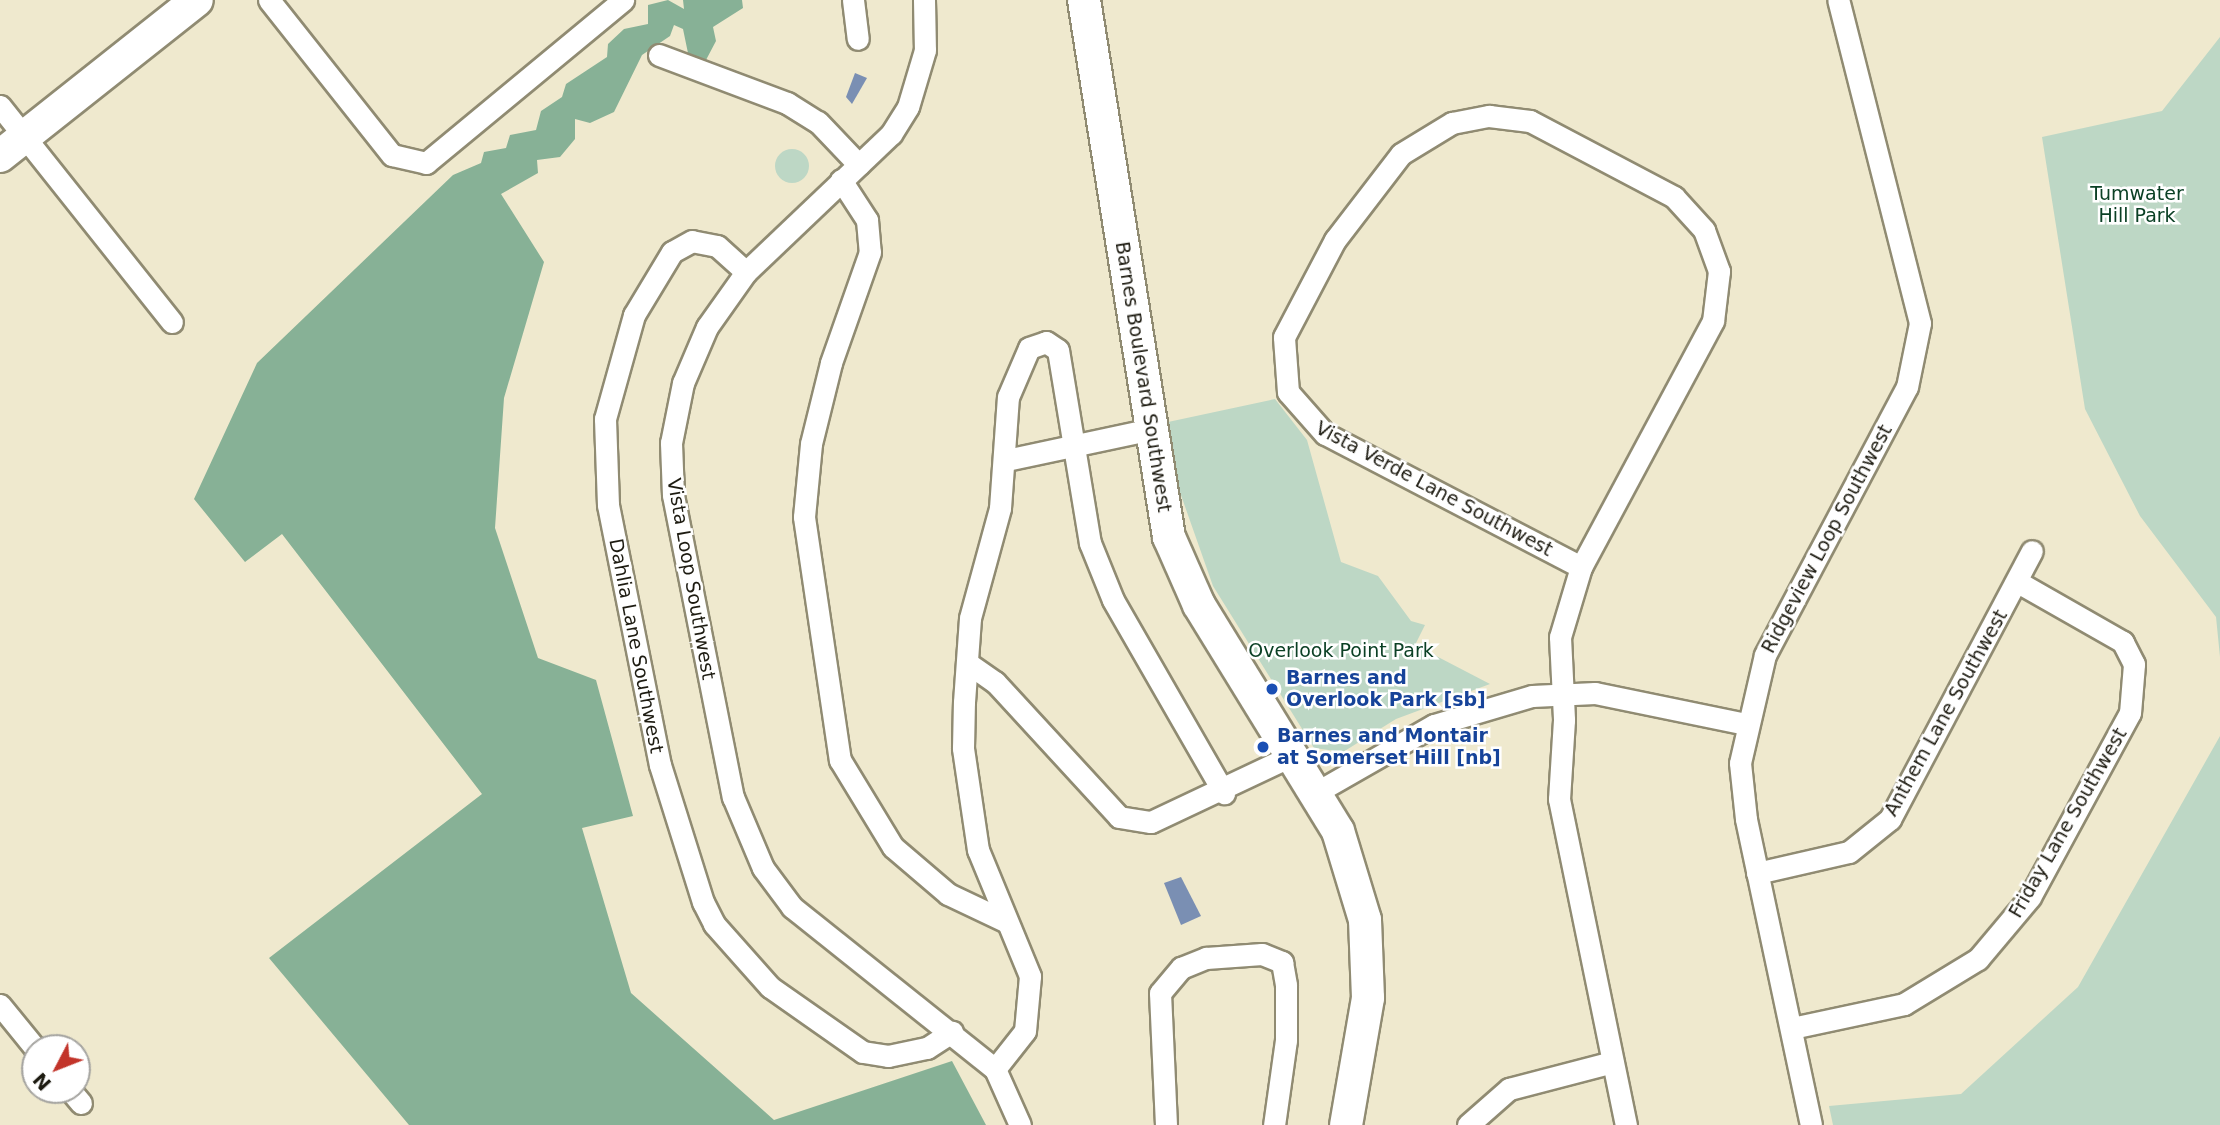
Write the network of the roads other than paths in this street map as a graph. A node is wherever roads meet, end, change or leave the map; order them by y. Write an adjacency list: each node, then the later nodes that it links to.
1 (197, 0): 11 (street)
2 (270, 0): 3 (street)
3 (623, 0)
4 (857, 0): 8 (street)
5 (924, 0): 12 (street, Vista Loop Southwest)
6 (1084, 0): 16 (street, Barnes Boulevard Southwest)
7 (1838, 0): 24 (street, Ridgeview Loop Southwest)
8 (858, 39)
9 (659, 55): 12 (street)
10 (0, 106): 11 (street)
11 (12, 146): 15 (street)
12 (859, 165): 13 (street, Vista Loop Southwest)
13 (841, 180): 14 (street, Vista Loop Southwest); 29 (street)
14 (746, 272): 32 (street, Vista Loop Southwest); 32 (street, Dahlia Lane Southwest)
15 (172, 322)
16 (1147, 430): 17 (street); 25 (street, Barnes Boulevard Southwest)
17 (1077, 441): 18 (street); 18 (street); 27 (street)
18 (1006, 460): 22 (street)
19 (2032, 551): 21 (street, Anthem Lane Southwest)
20 (1581, 568): 20 (street, Vista Verde Lane Southwest); 23 (street, Vista Verde Lane Southwest)
21 (2018, 582): 28 (street, Anthem Lane Southwest); 31 (street, Friday Lane Southwest)
22 (969, 664): 27 (street); 29 (street)
23 (1562, 692): 24 (street); 26 (street); 34 (street, Vista Verde Lane Southwest)
24 (1746, 724): 28 (street, Ridgeview Loop Southwest)
25 (1293, 755): 26 (street, Barnes Boulevard Southwest); 27 (street)
26 (1317, 792): 39 (street, Barnes Boulevard Southwest)
27 (1224, 793)
28 (1757, 873): 31 (street, Ridgeview Loop Southwest)
29 (1005, 921): 35 (street)
30 (0, 1005): 33 (street)
31 (1792, 1028): 42 (street, Ridgeview Loop Southwest)
32 (952, 1032): 35 (street, Vista Loop Southwest)
33 (24, 1034)
34 (1613, 1062): 40 (street); 41 (street, Vista Verde Lane Southwest)
35 (995, 1069): 36 (street, Vista Loop Southwest)
36 (1020, 1125)
37 (1166, 1125): 38 (street)
38 (1274, 1125)
39 (1346, 1125)
40 (1468, 1125)
41 (1626, 1125)
42 (1811, 1125)

